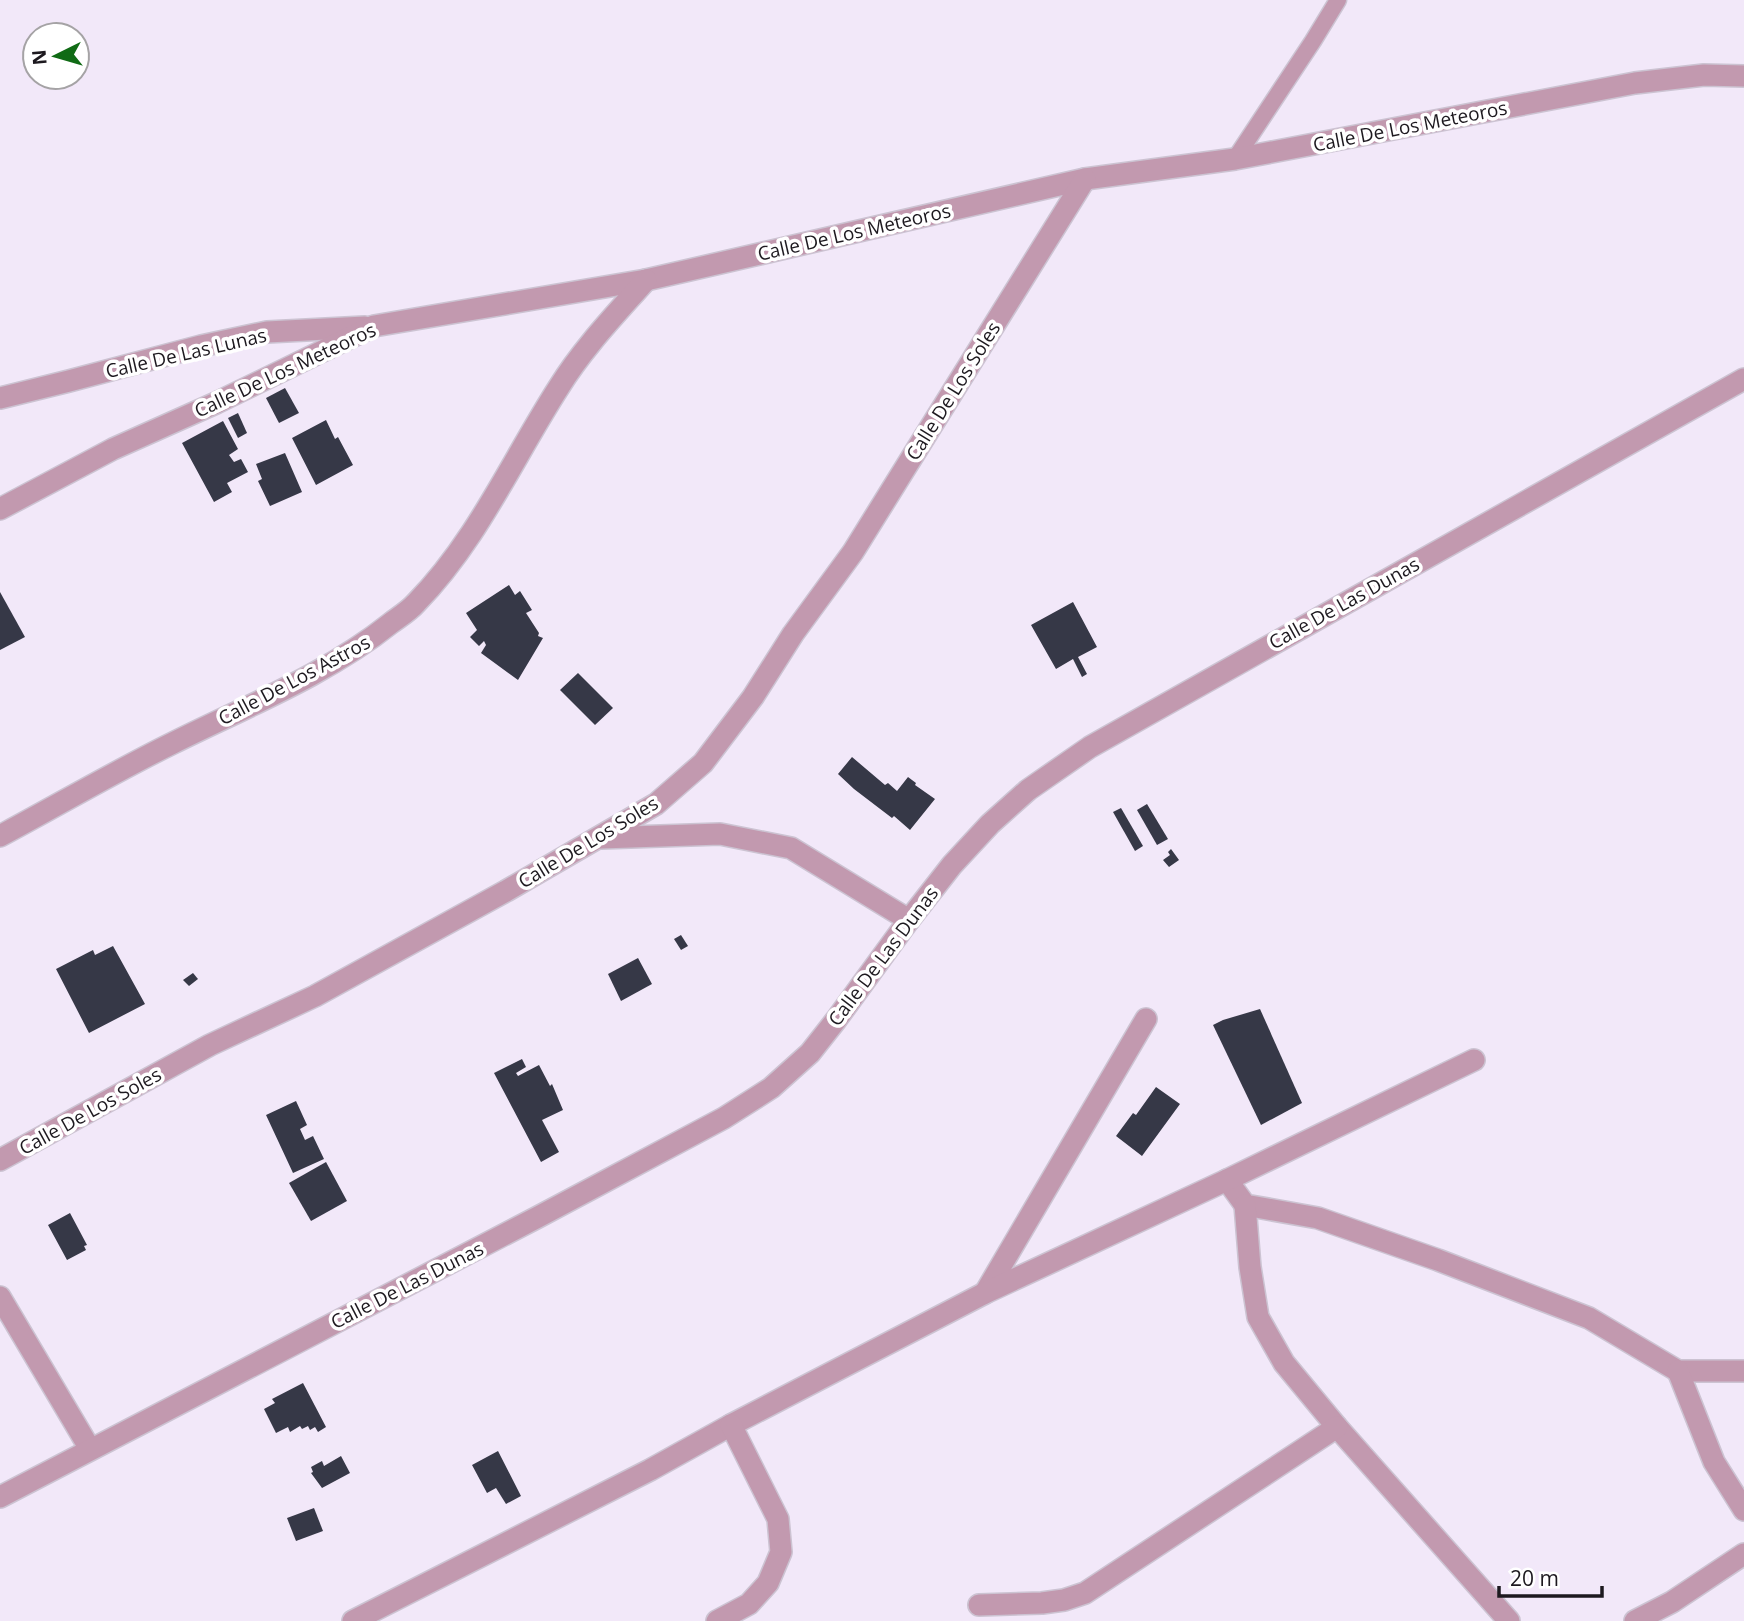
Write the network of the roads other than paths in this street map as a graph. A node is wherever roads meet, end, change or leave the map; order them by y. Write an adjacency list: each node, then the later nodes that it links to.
1 (1338, 0): 3 (lane)
2 (1744, 76): 3 (street, Calle De Los Meteoros)
3 (1235, 159): 4 (street, Calle De Los Meteoros)
4 (1085, 179): 5 (street, Calle De Los Meteoros); 11 (street, Calle De Los Soles)
5 (646, 280): 6 (street, Calle De Los Meteoros); 10 (street, Calle De Los Astros)
6 (374, 326): 8 (street, Calle De Las Lunas); 9 (street, Calle De Los Meteoros)
7 (1744, 379): 12 (street, Calle De Las Dunas)
8 (0, 398)
9 (0, 509)
10 (0, 836)
11 (595, 838): 12 (street); 15 (street, Calle De Los Soles)
12 (909, 920): 24 (street, Calle De Las Dunas)
13 (1146, 1019): 18 (street)
14 (1474, 1060): 16 (street)
15 (0, 1160)
16 (1227, 1180): 17 (street); 18 (street)
17 (1245, 1205): 20 (street); 23 (street)
18 (985, 1293): 22 (street)
19 (0, 1297): 24 (street)
20 (1678, 1371): 21 (street); 26 (street)
21 (1744, 1371)
22 (731, 1425): 29 (street); 31 (street)
23 (1337, 1427): 28 (street); 32 (street)
24 (90, 1449): 25 (street, Calle De Las Dunas)
25 (0, 1496)
26 (1744, 1510)
27 (1744, 1553): 33 (street)
28 (979, 1605)
29 (384, 1613): 30 (street)
30 (353, 1621)
31 (718, 1621)
32 (1509, 1621)
33 (1635, 1621)

